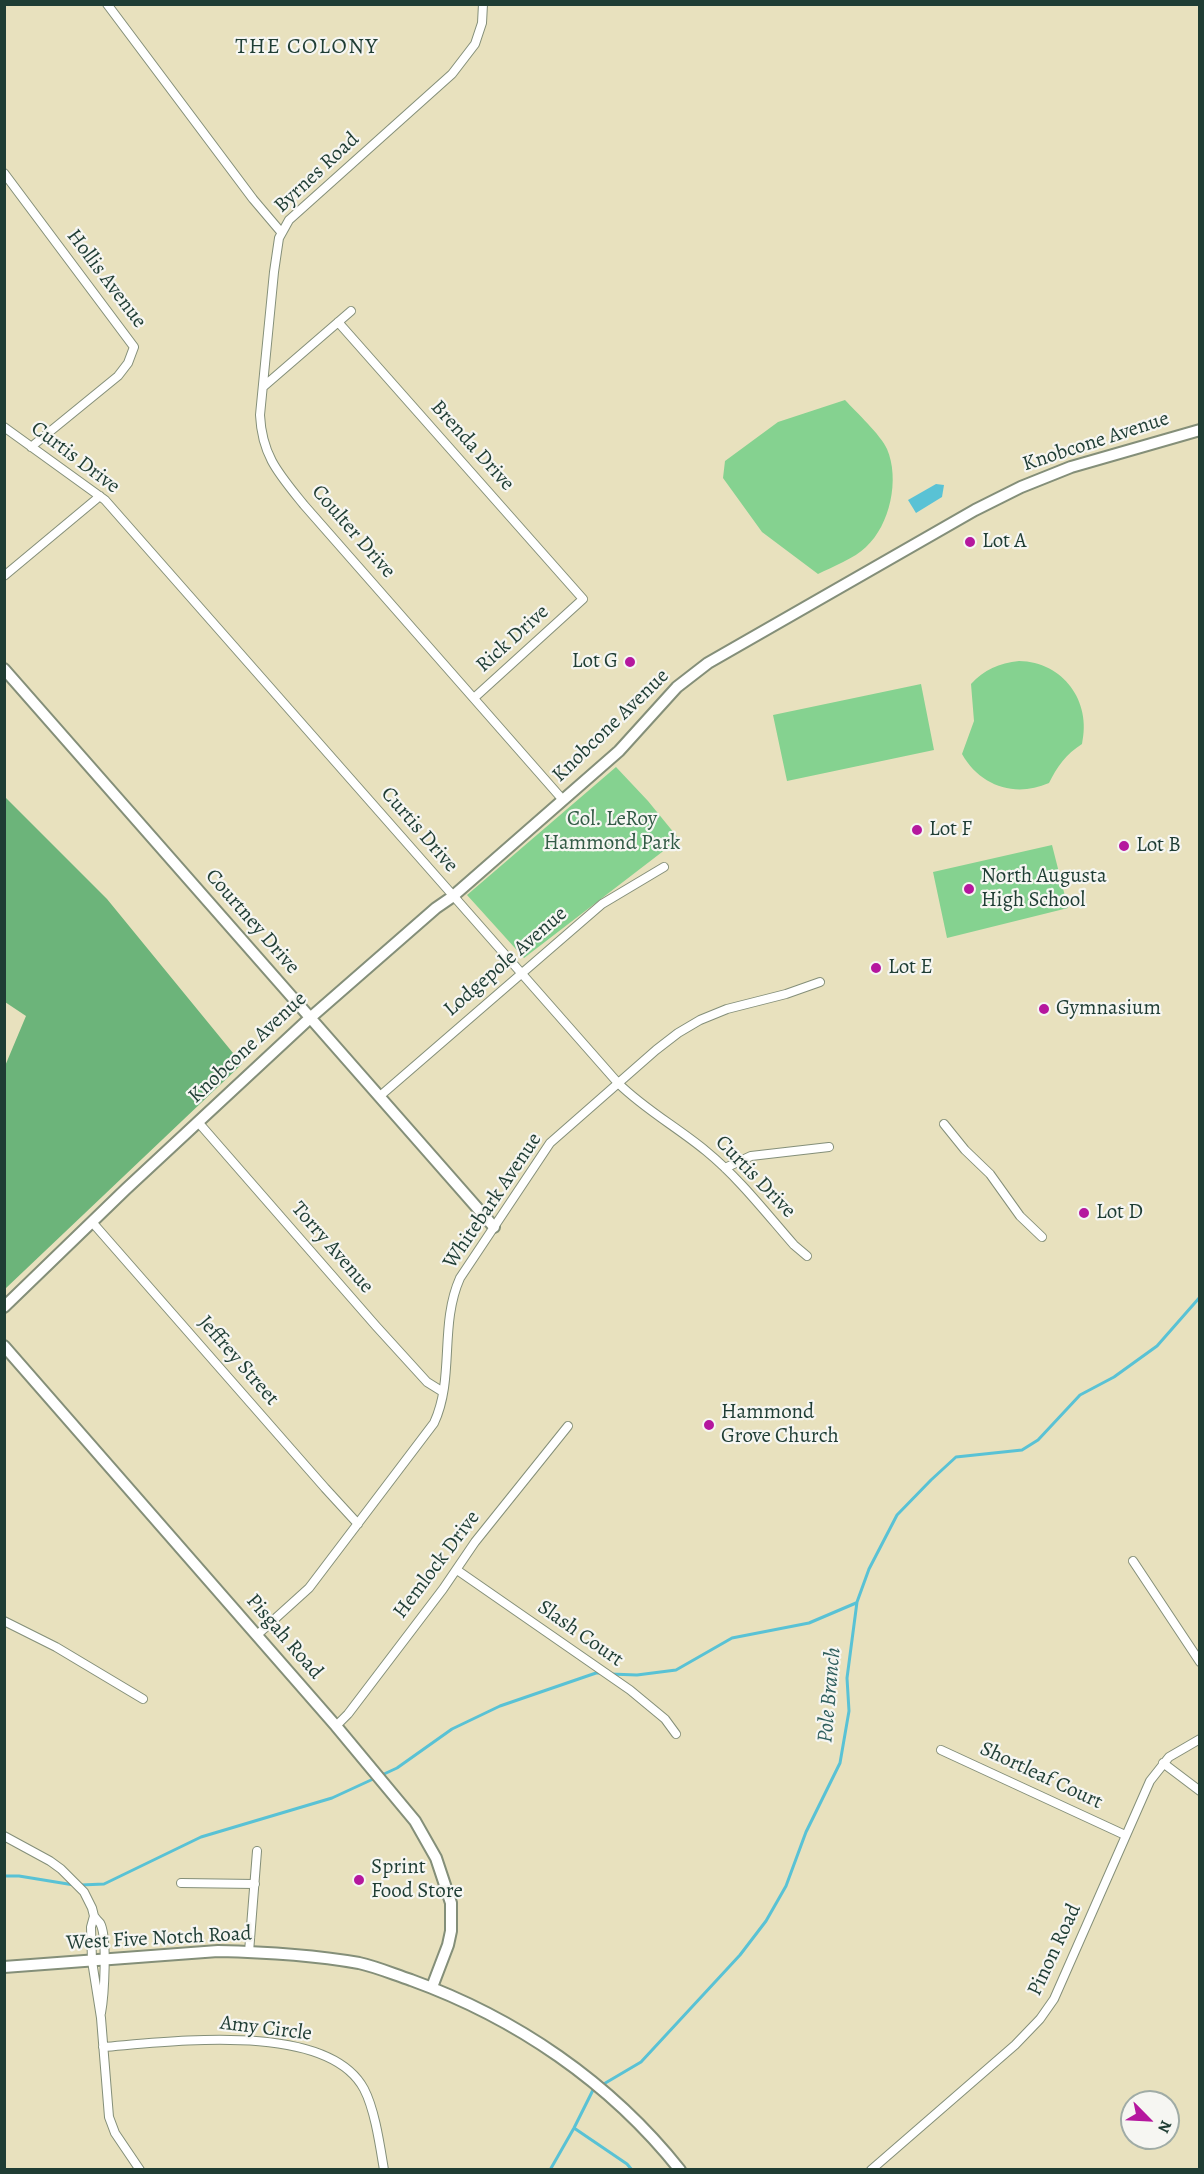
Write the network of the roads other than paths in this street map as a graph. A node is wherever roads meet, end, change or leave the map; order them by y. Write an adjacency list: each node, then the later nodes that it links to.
1 (107, 4): 4 (street, Byrnes Road)
2 (483, 4): 4 (street, Byrnes Road)
3 (4, 173): 10 (street, Hollis Avenue)
4 (281, 232): 7 (street, Coulter Drive)
5 (351, 311): 6 (street)
6 (338, 321): 7 (street); 13 (street, Brenda Drive)
7 (262, 387): 15 (street, Coulter Drive)
8 (4, 427): 10 (street, Curtis Drive)
9 (1200, 430): 16 (street, Knobcone Avenue)
10 (31, 447): 11 (street, Curtis Drive)
11 (100, 496): 12 (street); 18 (street, Curtis Drive)
12 (4, 576)
13 (575, 606): 15 (street, Rick Drive)
14 (4, 669): 21 (street, Courtney Drive)
15 (474, 698): 16 (street, Coulter Drive)
16 (563, 800): 18 (street, Knobcone Avenue)
17 (664, 867): 19 (street, Lodgepole Avenue)
18 (452, 897): 19 (street, Curtis Drive); 21 (street, Knobcone Avenue)
19 (520, 974): 22 (street, Curtis Drive); 23 (street, Lodgepole Avenue)
20 (820, 982): 22 (street, Whitebark Avenue)
21 (310, 1018): 23 (street, Courtney Drive); 24 (street, Knobcone Avenue)
22 (618, 1083): 27 (street, Curtis Drive); 29 (street, Whitebark Avenue)
23 (380, 1096): 29 (street, Courtney Drive)
24 (198, 1122): 28 (street, Knobcone Avenue); 34 (street, Torry Avenue)
25 (944, 1124): 30 (street)
26 (830, 1147): 27 (street)
27 (724, 1168): 31 (street, Curtis Drive)
28 (92, 1222): 32 (street, Knobcone Avenue); 36 (street, Jeffrey Street)
29 (494, 1227): 34 (street, Whitebark Avenue)
30 (1042, 1237)
31 (807, 1256)
32 (4, 1306)
33 (4, 1346): 40 (street, Pisgah Road)
34 (443, 1392): 36 (street, Whitebark Avenue)
35 (568, 1426): 38 (street, Hemlock Drive)
36 (358, 1524): 40 (street, Whitebark Avenue)
37 (1133, 1561): 41 (street)
38 (457, 1570): 43 (street, Hemlock Drive); 44 (street, Slash Court)
39 (4, 1621): 42 (street)
40 (257, 1635): 43 (street, Pisgah Road)
41 (1200, 1662)
42 (143, 1699)
43 (336, 1726): 59 (street, Pisgah Road)
44 (676, 1734)
45 (1200, 1739): 47 (street, Pinon Road)
46 (941, 1750): 49 (street, Shortleaf Court)
47 (1163, 1763): 48 (street); 49 (street, Pinon Road)
48 (1200, 1791)
49 (1125, 1835): 65 (street, Pinon Road)
50 (4, 1836): 54 (street)
51 (257, 1851): 53 (street)
52 (181, 1882): 53 (street)
53 (255, 1884): 55 (street)
54 (94, 1916): 56 (street); 57 (street)
55 (249, 1952): 56 (street, West Five Notch Road); 59 (street, West Five Notch Road)
56 (104, 1961): 57 (street, West Five Notch Road); 60 (street)
57 (92, 1962): 58 (street, West Five Notch Road); 60 (street)
58 (4, 1967)
59 (432, 1987): 64 (street, West Five Notch Road)
60 (100, 2018): 61 (street)
61 (103, 2047): 62 (street); 63 (street, Amy Circle)
62 (140, 2169)
63 (384, 2169)
64 (680, 2169)
65 (871, 2169)

